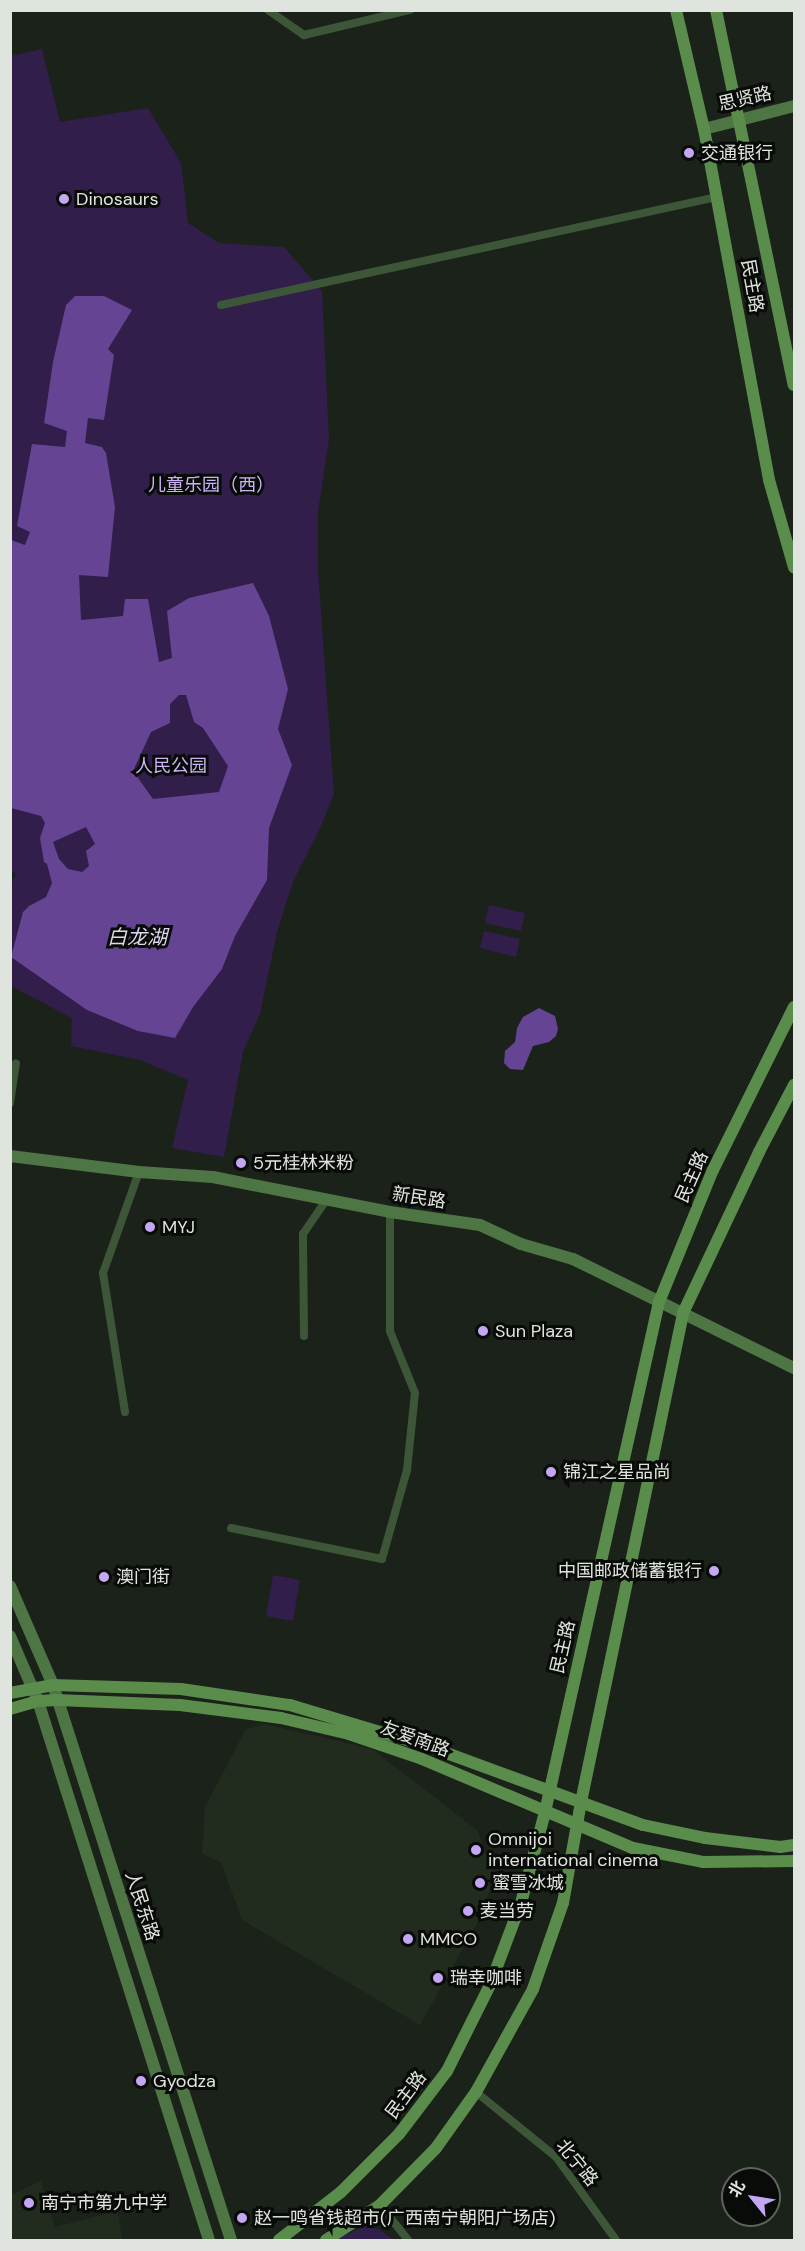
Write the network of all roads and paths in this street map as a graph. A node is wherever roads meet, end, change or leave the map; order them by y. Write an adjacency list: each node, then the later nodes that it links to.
1 (268, 10): 2 (street)
2 (410, 10)
3 (676, 10): 7 (main road, 民主路)
4 (716, 10): 6 (main road, 民主路)
5 (795, 106): 6 (main road, 思贤路)
6 (738, 119): 7 (main road, 思贤路); 10 (main road, 民主路)
7 (704, 129): 8 (main road, 民主路)
8 (717, 198): 9 (street); 11 (main road, 民主路)
9 (221, 305)
10 (795, 385)
11 (795, 567)
12 (795, 1007): 20 (main road, 民主路)
13 (16, 1063): 15 (street)
14 (795, 1086): 21 (main road)
15 (10, 1103)
16 (10, 1156): 17 (main road, 新民路)
17 (139, 1172): 18 (main road, 新民路); 24 (street)
18 (327, 1199): 19 (main road, 新民路); 22 (street)
19 (390, 1212): 20 (main road, 新民路); 25 (street)
20 (659, 1302): 21 (main road, 新民路); 34 (main road, 民主路)
21 (683, 1313): 23 (main road, 新民路); 35 (main road)
22 (304, 1336)
23 (795, 1368)
24 (125, 1412)
25 (231, 1528)
26 (10, 1586): 28 (main road, 人民东路)
27 (10, 1636): 29 (main road, 人民东路)
28 (53, 1685): 29 (main road, 友爱南路); 31 (main road, 人民东路); 34 (main road, 友爱南路)
29 (32, 1687): 30 (main road, 友爱南路); 32 (main road, 人民东路)
30 (10, 1693)
31 (57, 1700): 32 (main road, 友爱南路); 36 (main road, 友爱南路); 43 (main road, 人民东路)
32 (38, 1701): 33 (main road, 友爱南路); 42 (main road, 人民东路)
33 (10, 1709)
34 (550, 1789): 35 (main road, 友爱南路); 36 (main road, 民主路)
35 (581, 1802): 37 (main road); 38 (main road, 友爱南路)
36 (545, 1812): 37 (main road, 友爱南路); 44 (main road, 民主路)
37 (577, 1827): 39 (main road, 友爱南路); 40 (main road)
38 (795, 1845)
39 (795, 1861)
40 (476, 2092): 41 (main road); 47 (street, 北宁路)
41 (380, 2205): 45 (main road); 46 (street)
42 (209, 2241)
43 (231, 2241)
44 (279, 2241)
45 (327, 2241)
46 (408, 2241)
47 (616, 2241)

